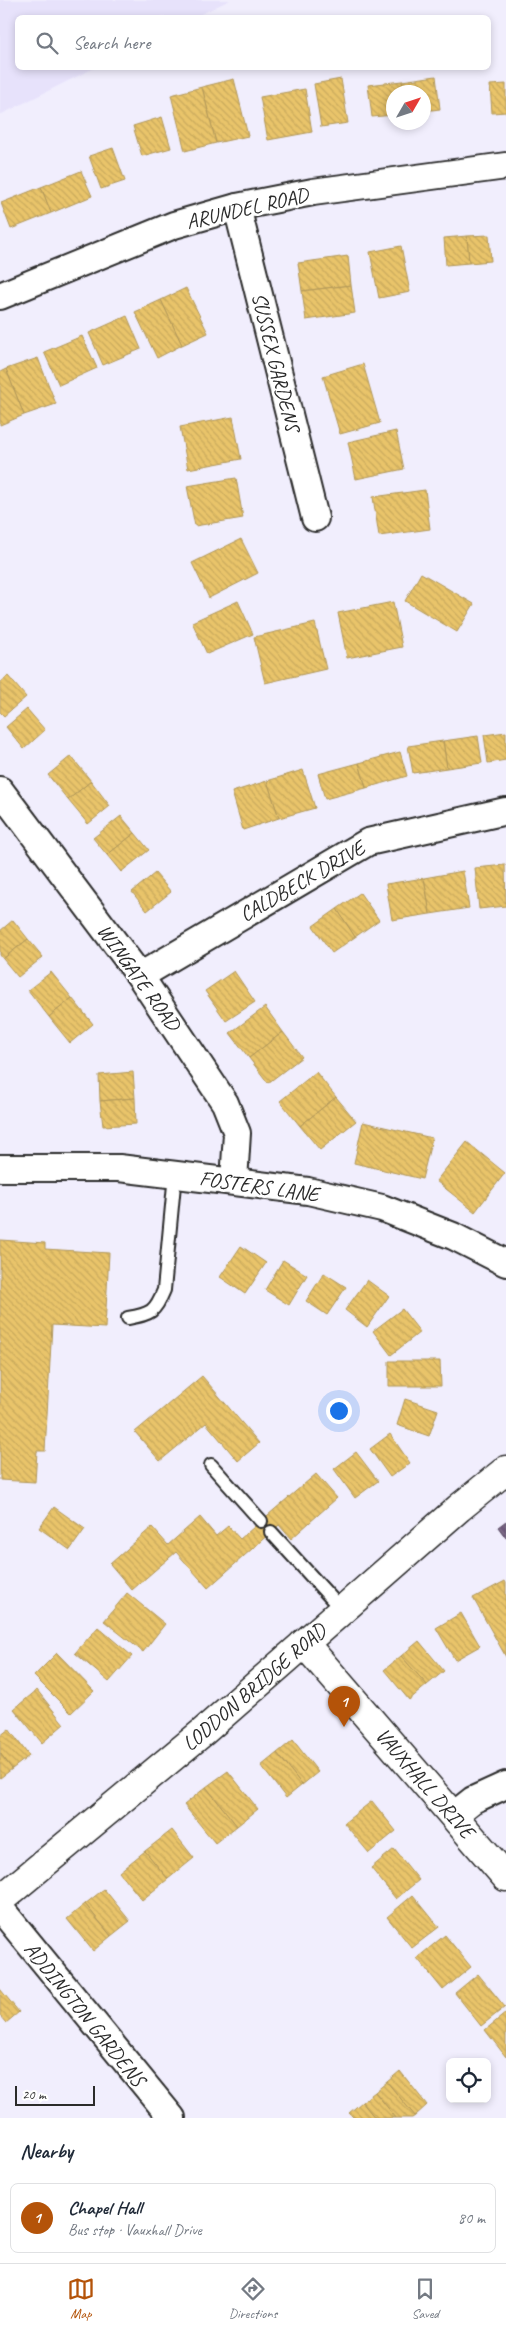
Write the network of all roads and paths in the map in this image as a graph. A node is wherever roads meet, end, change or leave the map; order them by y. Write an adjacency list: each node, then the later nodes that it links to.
1 (506, 166): 2 (street, ARUNDEL ROAD)
2 (237, 207): 3 (street, ARUNDEL ROAD); 4 (street, SUSSEX GARDENS)
3 (0, 296)
4 (315, 518)
5 (0, 790): 7 (street, WINGATE ROAD)
6 (506, 810): 7 (street, CALDBECK DRIVE)
7 (140, 976): 10 (street, WINGATE ROAD)
8 (0, 1168): 9 (street, FOSTERS LANE)
9 (174, 1174): 10 (street, FOSTERS LANE); 12 (lane)
10 (234, 1181): 11 (street, FOSTERS LANE)
11 (504, 1258)
12 (128, 1318)
13 (211, 1465): 15 (lane)
14 (506, 1470): 17 (street, LODDON BRIDGE ROAD)
15 (261, 1521)
16 (271, 1532): 17 (lane)
17 (342, 1610): 18 (street, LODDON BRIDGE ROAD)
18 (304, 1643): 20 (street, VAUXHALL DRIVE); 22 (street, LODDON BRIDGE ROAD)
19 (506, 1785): 20 (street)
20 (454, 1815): 21 (street, VAUXHALL DRIVE)
21 (506, 1877)
22 (0, 1900)
23 (0, 1908): 24 (street, ADDINGTON GARDENS)
24 (172, 2118)

